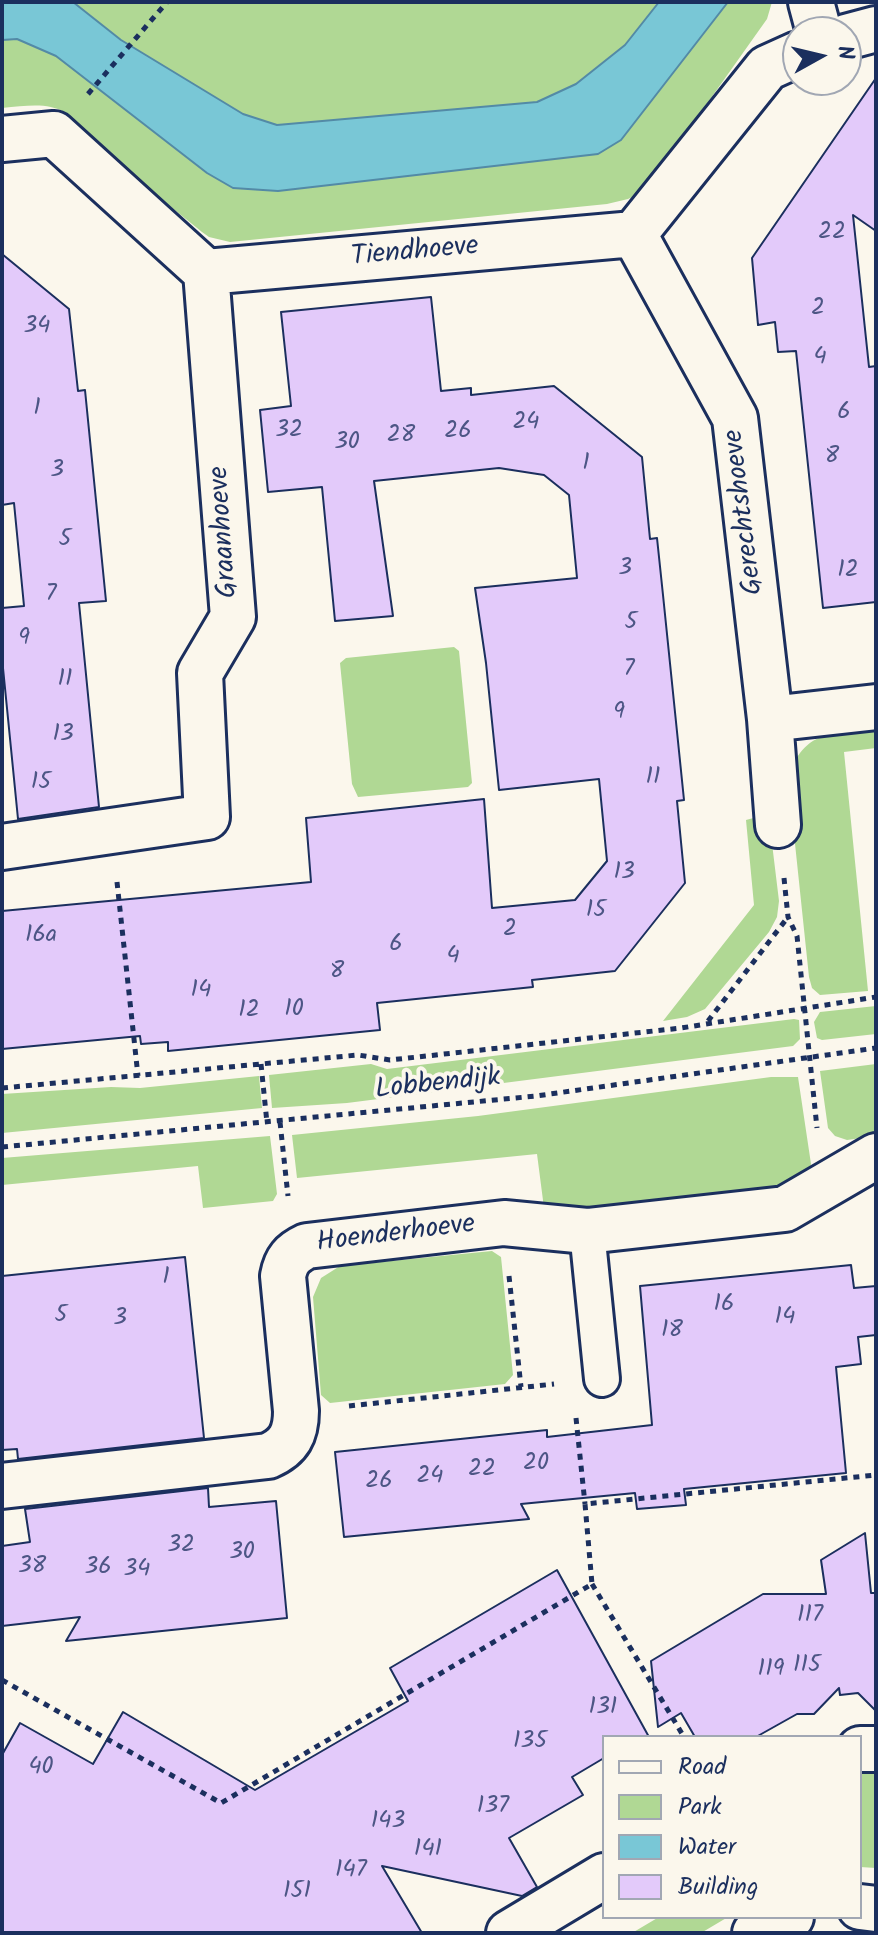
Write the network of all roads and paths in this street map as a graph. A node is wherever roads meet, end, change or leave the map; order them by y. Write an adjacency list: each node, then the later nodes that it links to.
1 (167, 2): 3 (path)
2 (782, 61): 5 (street)
3 (92, 89)
4 (2, 139): 6 (street)
5 (634, 234): 6 (street, Tiendhoeve); 8 (street, Gerechtshoeve)
6 (206, 272): 10 (street, Graanhoeve)
7 (876, 707): 8 (street)
8 (770, 719): 9 (street, Gerechtshoeve)
9 (778, 825): 12 (path)
10 (112, 831): 11 (street, Graanhoeve); 19 (path)
11 (2, 847)
12 (788, 917): 14 (path); 15 (path)
13 (876, 997): 14 (path)
14 (805, 1007): 15 (path); 17 (path)
15 (707, 1022): 18 (path)
16 (876, 1048): 17 (path, Lobbendijk)
17 (809, 1056): 21 (path, Lobbendijk); 24 (path)
18 (261, 1064): 19 (path); 22 (path)
19 (138, 1076): 20 (path)
20 (2, 1088)
21 (280, 1122): 22 (path, Lobbendijk); 27 (path)
22 (267, 1123): 23 (path, Lobbendijk)
23 (2, 1147)
24 (858, 1166): 26 (street, Hoenderhoeve)
25 (504, 1223): 26 (street, Hoenderhoeve); 27 (street, Hoenderhoeve); 29 (path)
26 (587, 1231): 28 (lane)
27 (295, 1252): 30 (street, Hoenderhoeve)
28 (587, 1380): 29 (path); 33 (path)
29 (521, 1387): 30 (path)
30 (296, 1411): 32 (street, Hoenderhoeve)
31 (876, 1475): 33 (path)
32 (2, 1486)
33 (585, 1504): 34 (path)
34 (592, 1584): 35 (path); 36 (path)
35 (2, 1680)
36 (683, 1735)
37 (602, 1877): 40 (street)
38 (786, 1919): 41 (street)
39 (876, 1922): 42 (lane)
40 (509, 1933)
41 (755, 1933)
42 (874, 1933)

